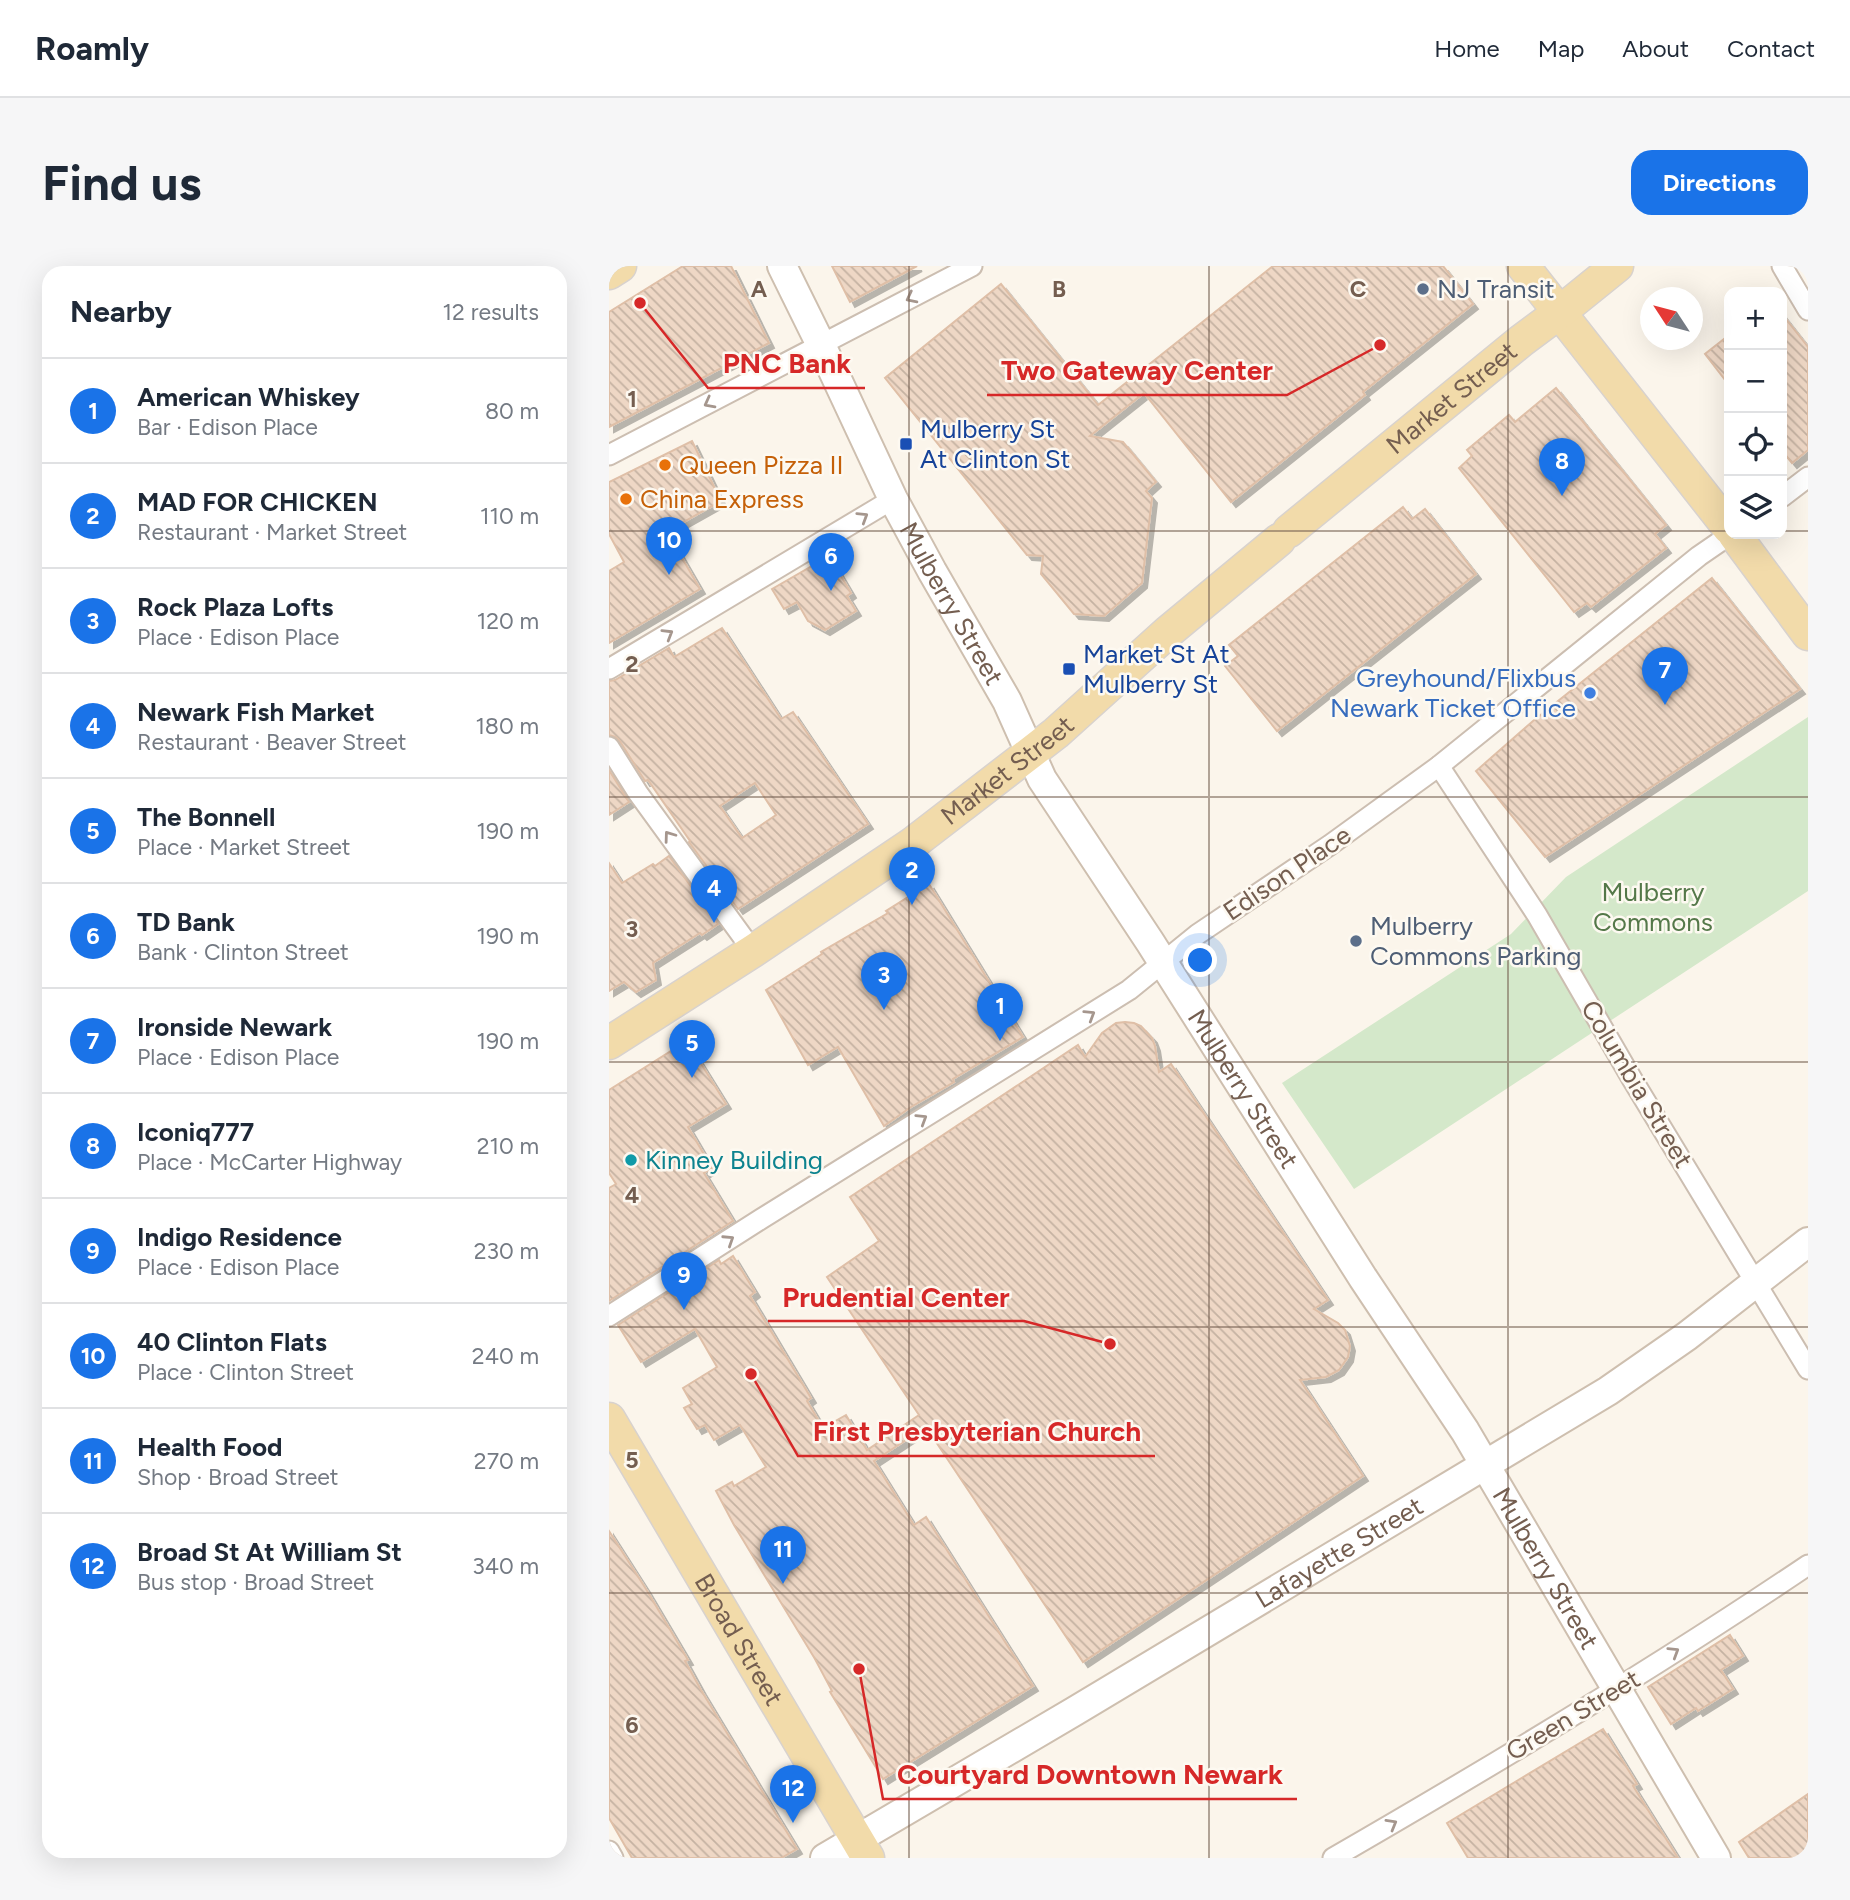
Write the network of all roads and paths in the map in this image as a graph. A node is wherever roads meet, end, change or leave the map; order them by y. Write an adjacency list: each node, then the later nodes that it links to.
1 (619, 266): 7 (main road)
2 (782, 266): 10 (street, Mulberry Street)
3 (972, 266): 10 (street, one-way to 10)
4 (1523, 266): 9 (main road)
5 (1617, 266): 9 (main road, Market Street)
6 (1782, 266): 8 (street)
7 (609, 273)
8 (1808, 310)
9 (1560, 313): 15 (main road); 21 (main road, Market Street)
10 (821, 345): 11 (street, one-way to 11); 14 (street, Mulberry Street)
11 (609, 455)
12 (1808, 477): 13 (street)
13 (1787, 493)
14 (893, 499): 19 (street, one-way to 14); 21 (street, Mulberry Street)
15 (1724, 522)
16 (1724, 539): 22 (street, Edison Place)
17 (1736, 539): 18 (main road)
18 (1808, 634)
19 (609, 669)
20 (609, 747): 23 (street, one-way to 20)
21 (1030, 754): 23 (main road, Market Street); 24 (street, Mulberry Street)
22 (1439, 766): 24 (street, Edison Place); 27 (street, Columbia Street)
23 (753, 951): 25 (main road, Market Street)
24 (1163, 963): 28 (street, Edison Place, one-way to 24); 31 (street, Mulberry Street)
25 (609, 1043)
26 (1808, 1242): 27 (street, Lafayette Street)
27 (1756, 1283): 29 (street, Columbia Street); 31 (street, Lafayette Street)
28 (609, 1316)
29 (1808, 1369)
30 (609, 1419): 34 (main road, Broad Street)
31 (1485, 1464): 33 (street, Mulberry Street); 34 (street, Lafayette Street)
32 (1808, 1565): 33 (street, Green Street, one-way to 32)
33 (1616, 1689): 38 (street, Green Street, one-way to 33); 39 (street, Mulberry Street)
34 (863, 1849): 37 (street, Lafayette Street)
35 (609, 1852): 36 (street)
36 (613, 1858)
37 (825, 1858)
38 (1333, 1858)
39 (1716, 1858)

